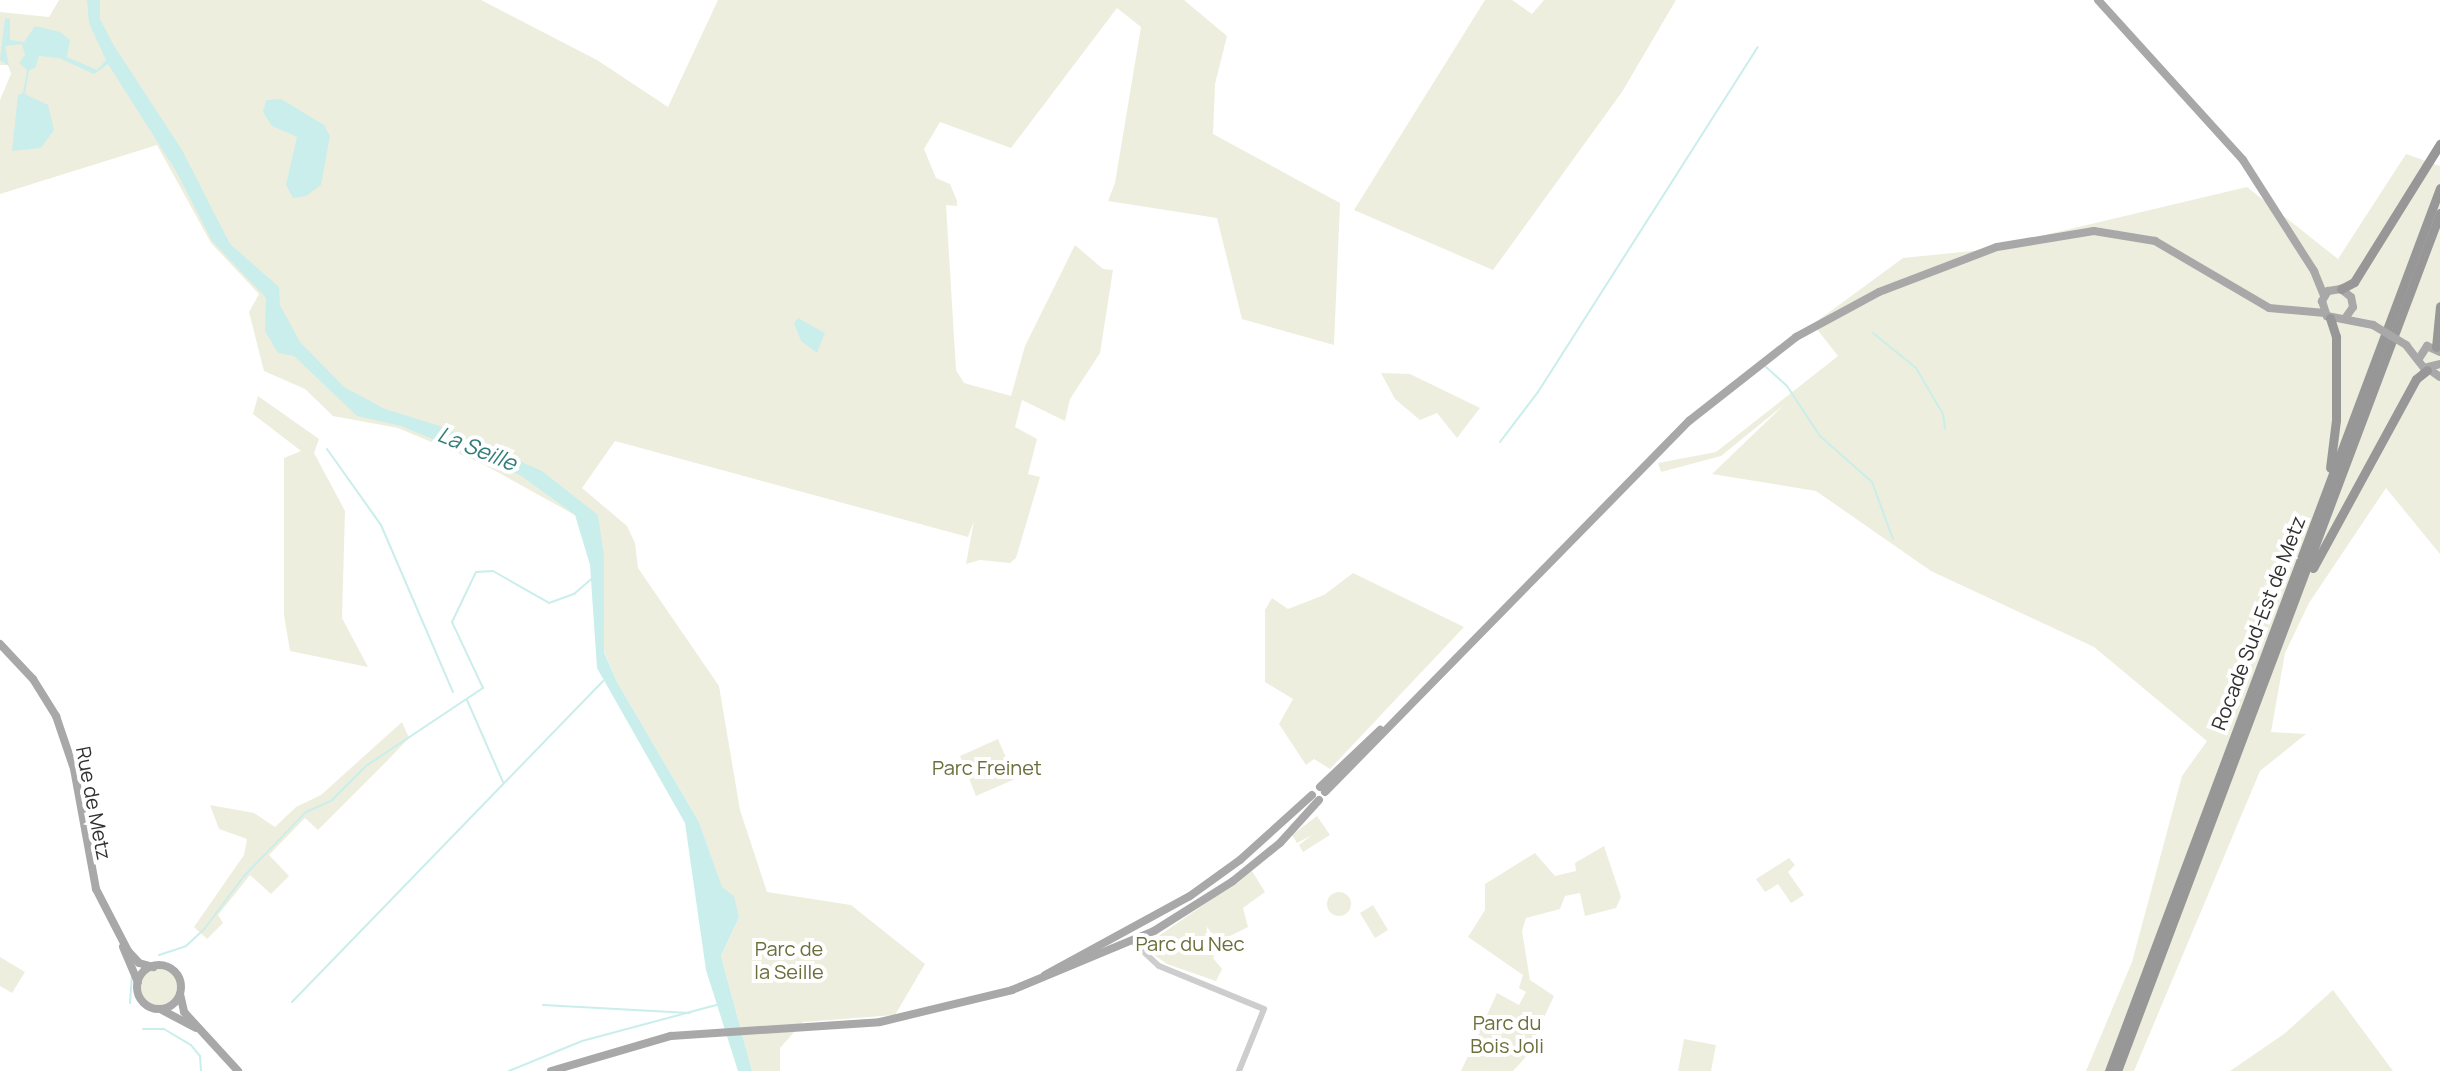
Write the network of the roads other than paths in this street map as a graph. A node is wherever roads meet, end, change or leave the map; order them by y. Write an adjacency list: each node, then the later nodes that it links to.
1 (2098, 0): 5 (main road)
2 (2440, 144): 6 (highway)
3 (2440, 188): 21 (highway, Rocade Sud-Est de Metz)
4 (2440, 213): 22 (highway, Rocade Sud-Est de Metz)
5 (2289, 229): 6 (main road); 7 (main road)
6 (2339, 288): 7 (main road); 8 (main road)
7 (2323, 298): 10 (main road); 11 (main road)
8 (2353, 303): 12 (main road); 13 (main road)
9 (2440, 306): 16 (highway)
10 (2300, 311): 11 (main road); 25 (main road)
11 (2327, 316): 12 (main road); 21 (highway)
12 (2346, 317): 13 (main road)
13 (2369, 323): 14 (main road, bridge)
14 (2406, 345): 15 (main road); 17 (main road)
15 (2423, 348): 16 (main road); 17 (main road)
16 (2438, 350)
17 (2418, 360): 19 (main road)
18 (2440, 364): 19 (main road)
19 (2428, 370): 20 (main road); 22 (highway)
20 (2440, 377)
21 (2324, 498): 34 (highway, Rocade Sud-Est de Metz)
22 (2288, 618): 35 (highway, Rocade Sud-Est de Metz)
23 (0, 644): 24 (main road, Rue de Metz)
24 (119, 935): 26 (main road, Rue de Metz); 27 (main road, Rue de Metz)
25 (1129, 937): 32 (main road); 33 (street)
26 (153, 967): 27 (main road); 28 (main road)
27 (138, 982): 29 (main road)
28 (180, 994): 29 (main road); 30 (main road)
29 (162, 1009): 30 (main road)
30 (200, 1030): 31 (main road)
31 (238, 1071)
32 (551, 1071)
33 (1239, 1071)
34 (2109, 1071)
35 (2117, 1071)

